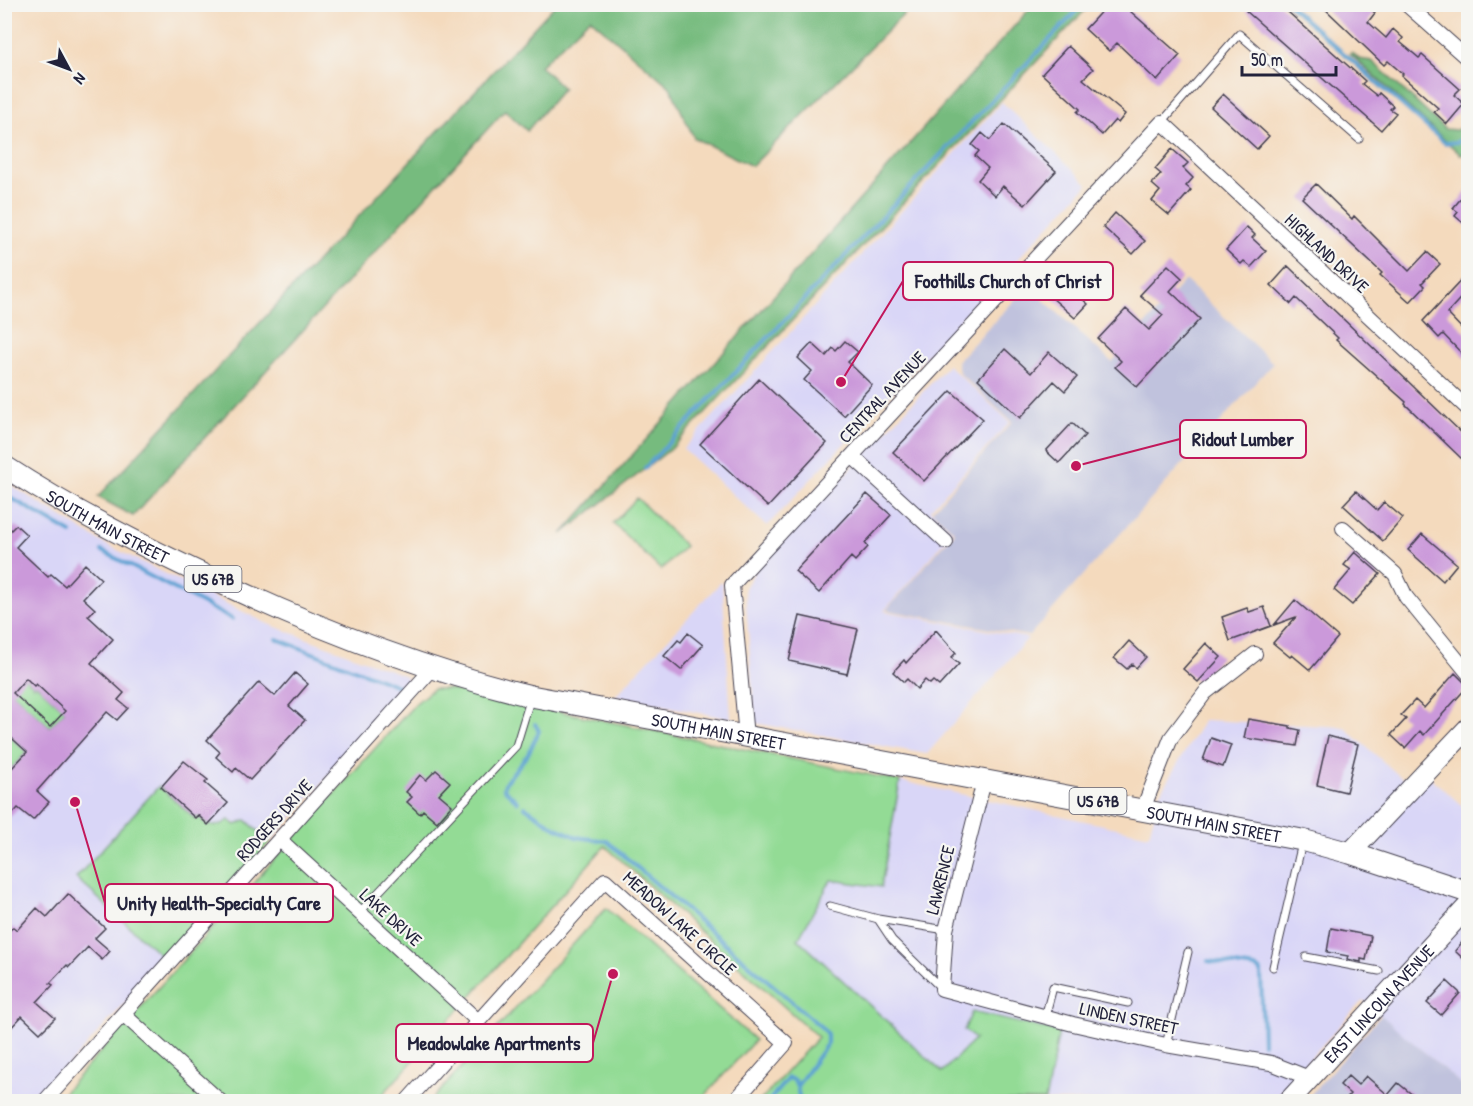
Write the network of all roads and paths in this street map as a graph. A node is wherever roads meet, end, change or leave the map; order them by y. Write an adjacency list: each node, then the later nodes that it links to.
1 (1406, 4): 2 (street)
2 (1468, 59)
3 (1162, 122): 4 (lane); 5 (street, HIGHLAND DRIVE); 6 (street, CENTRAL AVENUE)
4 (1359, 139)
5 (1468, 409)
6 (852, 456): 9 (street); 15 (street, CENTRAL AVENUE)
7 (4, 466): 11 (main road, SOUTH MAIN STREET / US 67B)
8 (1343, 528): 12 (street)
9 (946, 542)
10 (1255, 654): 17 (street)
11 (433, 668): 13 (main road, SOUTH MAIN STREET / US 67B); 18 (street, RODGERS DRIVE)
12 (1468, 673)
13 (531, 696): 15 (main road, SOUTH MAIN STREET / US 67B); 24 (lane)
14 (1468, 728): 20 (street)
15 (746, 736): 16 (main road, SOUTH MAIN STREET / US 67B)
16 (984, 781): 17 (main road, SOUTH MAIN STREET / US 67B); 26 (street, LAWRENCE)
17 (1143, 809): 19 (main road, SOUTH MAIN STREET / US 67B)
18 (280, 840): 24 (street, LAKE DRIVE); 33 (street, RODGERS DRIVE)
19 (1302, 840): 20 (main road, SOUTH MAIN STREET / US 67B); 29 (lane)
20 (1350, 853): 21 (main road, SOUTH MAIN STREET / US 67B)
21 (1468, 892)
22 (830, 906): 25 (lane)
23 (1468, 906): 37 (street, EAST LINCOLN AVENUE)
24 (360, 913): 35 (street, LAKE DRIVE)
25 (878, 919): 26 (lane); 31 (lane)
26 (946, 930): 31 (street, LAWRENCE)
27 (1188, 952): 36 (lane)
28 (1306, 957): 30 (lane)
29 (1274, 966)
30 (1379, 971)
31 (942, 989): 34 (street, LINDEN STREET)
32 (1128, 1003): 34 (lane)
33 (123, 1014): 38 (street, RODGERS DRIVE); 39 (street)
34 (1046, 1017): 36 (street, LINDEN STREET)
35 (478, 1021): 40 (street, MEADOW LAKE CIRCLE); 41 (street, MEADOW LAKE CIRCLE)
36 (1166, 1044): 37 (street, LINDEN STREET)
37 (1309, 1078): 42 (street, EAST LINCOLN AVENUE)
38 (44, 1101)
39 (221, 1101)
40 (406, 1101)
41 (734, 1101)
42 (1288, 1101)

